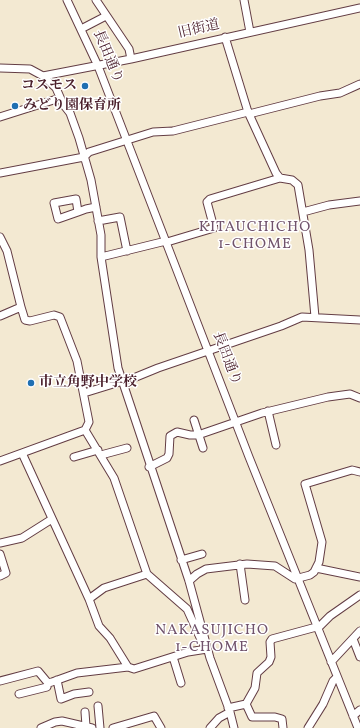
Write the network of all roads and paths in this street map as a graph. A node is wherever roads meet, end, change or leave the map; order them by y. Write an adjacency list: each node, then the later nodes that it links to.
1 (67, 0): 6 (street, 長田通り)
2 (96, 0): 5 (street)
3 (244, 0): 7 (street)
4 (360, 8): 7 (street, 旧街道)
5 (106, 16): 6 (street); 9 (street)
6 (81, 29): 10 (street, 長田通り)
7 (250, 32): 8 (street, 旧街道)
8 (225, 37): 9 (street, 旧街道); 15 (street)
9 (131, 59): 10 (street, 旧街道)
10 (98, 66): 12 (street, 旧街道); 17 (street, 長田通り)
11 (0, 68): 12 (street)
12 (43, 76): 14 (street)
13 (360, 84): 15 (street)
14 (60, 98): 16 (street); 18 (street)
15 (249, 113): 17 (street); 20 (street)
16 (0, 116)
17 (127, 140): 18 (street); 27 (street, 長田通り)
18 (84, 157): 19 (street); 22 (street)
19 (0, 173)
20 (280, 178): 24 (street); 27 (street)
21 (360, 201): 24 (street)
22 (96, 207): 23 (street); 25 (street)
23 (78, 212)
24 (303, 212): 32 (street)
25 (98, 221): 28 (street); 29 (street)
26 (0, 237): 30 (street)
27 (166, 242): 28 (street); 34 (street, 長田通り)
28 (127, 251): 29 (street)
29 (101, 257): 35 (street)
30 (21, 308): 31 (street); 36 (street)
31 (1, 313)
32 (315, 317): 33 (street); 34 (street)
33 (360, 320)
34 (209, 351): 35 (street); 40 (street, 長田通り)
35 (121, 382): 36 (street); 50 (street)
36 (84, 393): 41 (street)
37 (360, 398): 38 (street)
38 (268, 411): 40 (street); 43 (street)
39 (194, 420): 42 (street)
40 (237, 421): 42 (street); 62 (street, 長田通り)
41 (85, 430): 46 (street); 47 (street)
42 (198, 435): 45 (street); 50 (street)
43 (276, 445)
44 (127, 448): 46 (street)
45 (203, 448)
46 (99, 452): 48 (street); 59 (street)
47 (22, 453): 49 (street); 52 (street)
48 (74, 457)
49 (0, 461)
50 (150, 467): 56 (street)
51 (360, 472): 58 (street)
52 (52, 519): 53 (street); 65 (street)
53 (0, 543)
54 (0, 554): 60 (street)
55 (202, 554): 56 (street)
56 (181, 560): 63 (street)
57 (240, 564): 62 (street); 63 (street); 66 (street)
58 (316, 568): 61 (street); 62 (street)
59 (147, 574): 65 (street); 70 (street)
60 (0, 576)
61 (360, 577)
62 (298, 579): 67 (street, 長田通り)
63 (189, 581): 70 (street)
64 (360, 595): 67 (street)
65 (90, 599): 74 (street)
66 (245, 600)
67 (317, 628): 73 (street, 長田通り); 82 (street)
68 (360, 631): 69 (street)
69 (353, 639): 72 (street); 73 (street)
70 (206, 649): 71 (street); 84 (street)
71 (173, 657): 74 (street); 79 (street)
72 (360, 657)
73 (331, 662): 75 (street, 長田通り)
74 (128, 667): 76 (street)
75 (337, 677): 87 (street, 長田通り); 96 (street)
76 (57, 680): 78 (street); 80 (street)
77 (0, 681): 78 (street)
78 (48, 683): 81 (street)
79 (181, 683)
80 (89, 692)
81 (19, 694)
82 (246, 704): 84 (street); 95 (street)
83 (98, 706): 90 (street)
84 (229, 710): 93 (street); 94 (street)
85 (360, 710): 87 (street)
86 (85, 712): 88 (street)
87 (353, 716): 97 (street, 長田通り)
88 (89, 727): 89 (street)
89 (41, 728)
90 (100, 728)
91 (113, 728): 92 (street)
92 (161, 728)
93 (210, 728)
94 (234, 728)
95 (283, 728)
96 (308, 728)
97 (358, 728)

